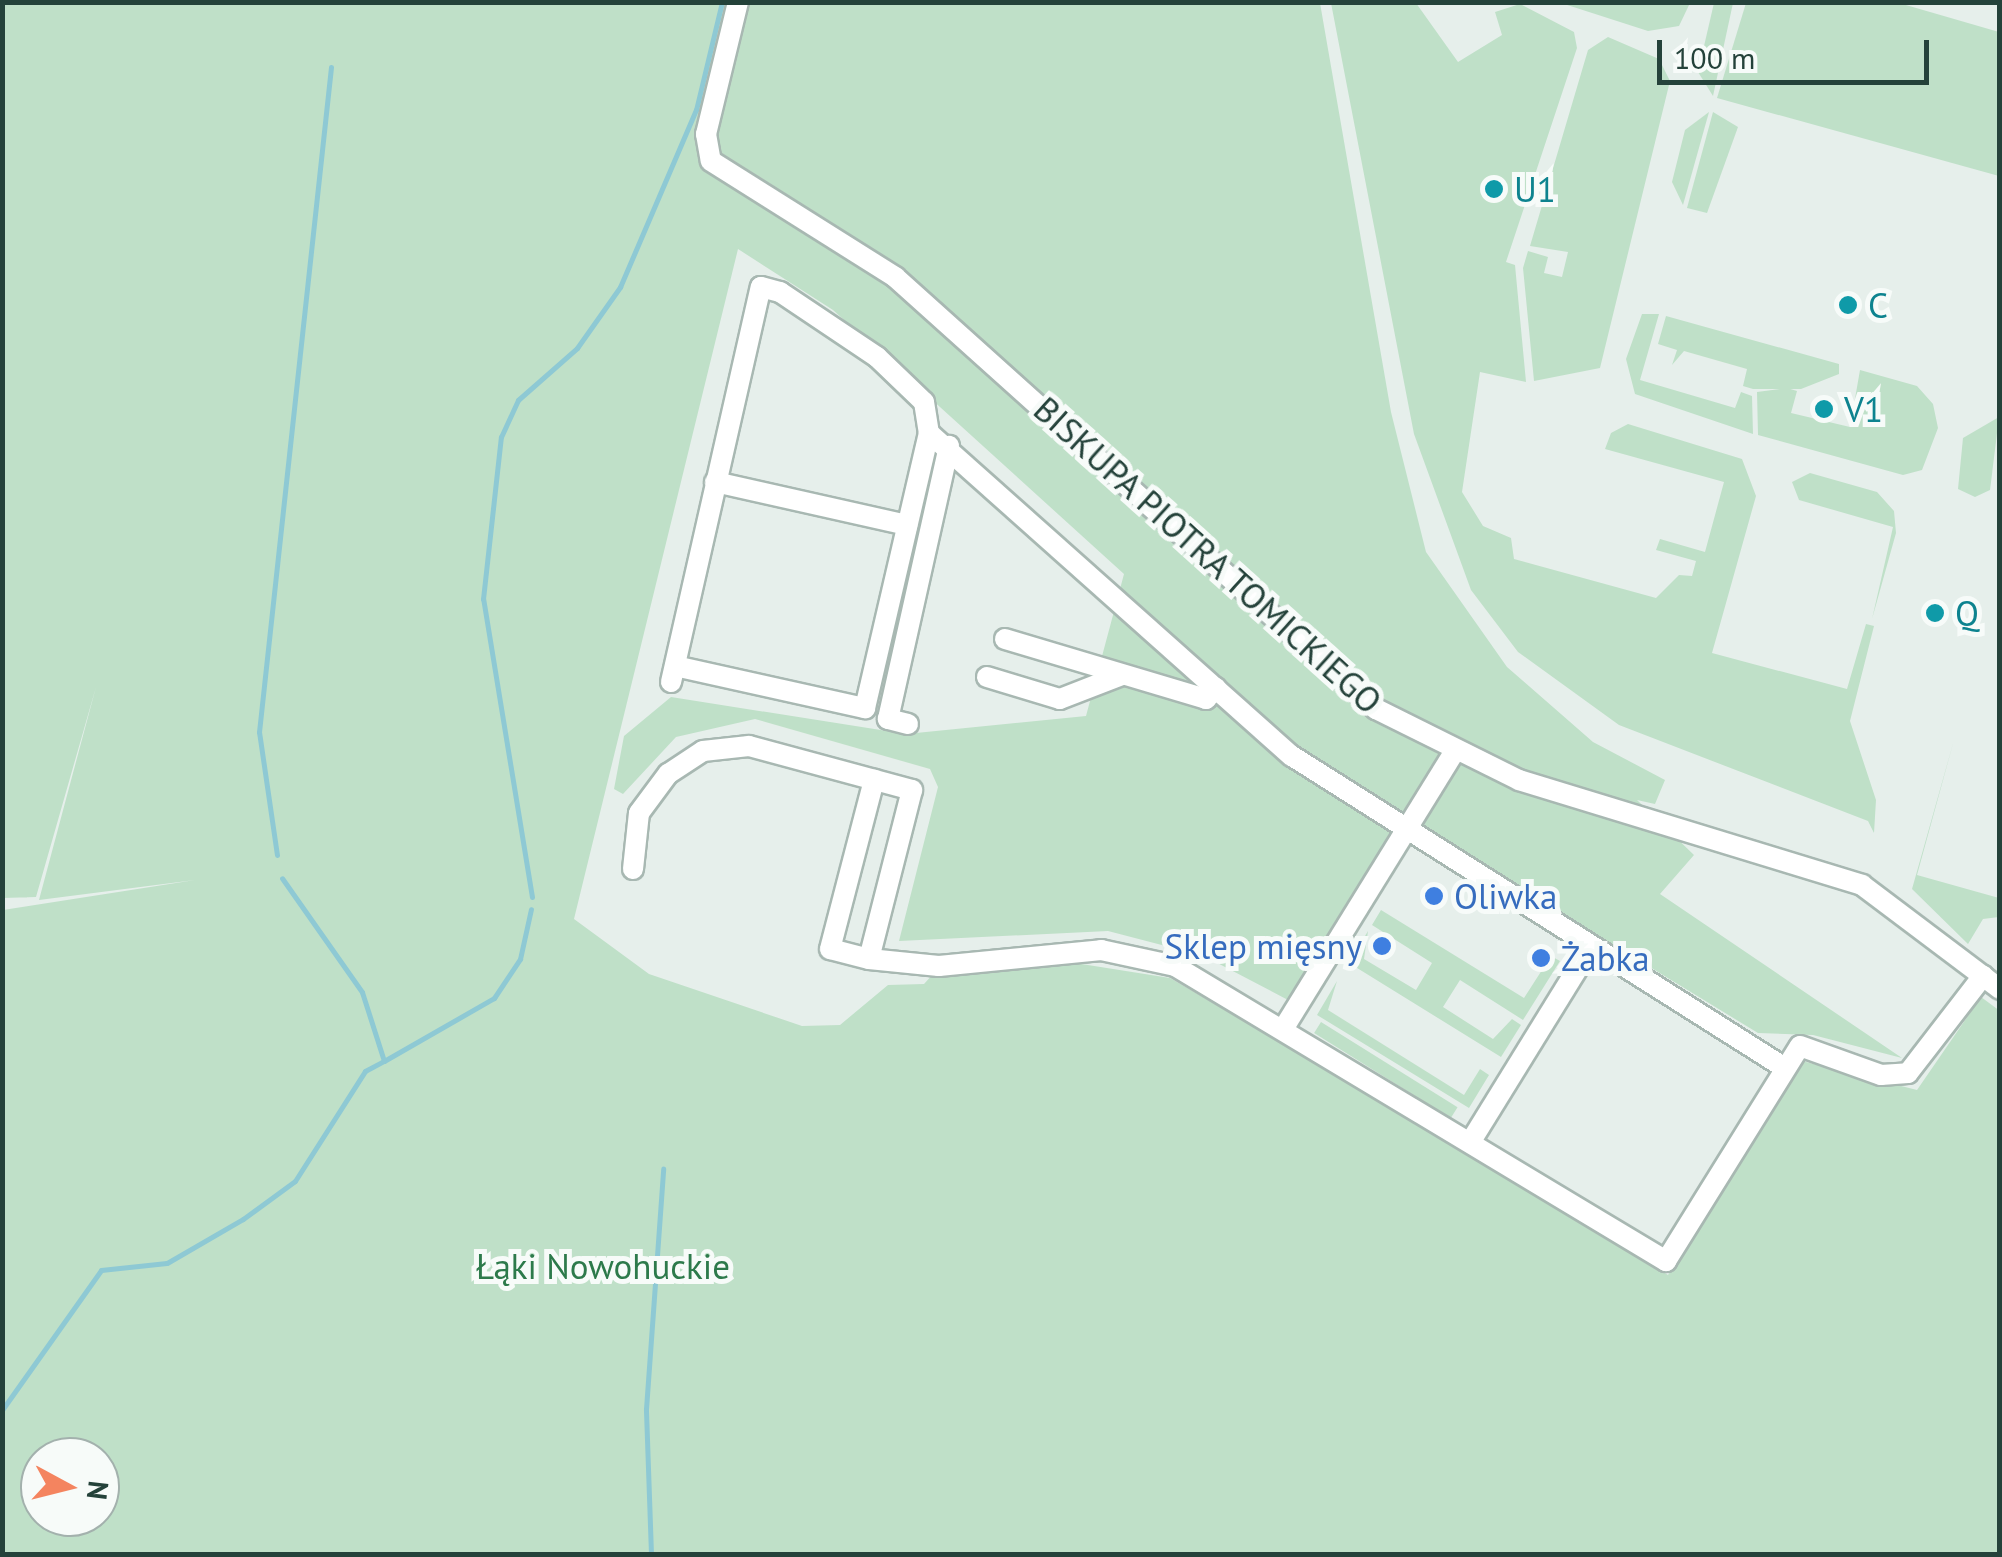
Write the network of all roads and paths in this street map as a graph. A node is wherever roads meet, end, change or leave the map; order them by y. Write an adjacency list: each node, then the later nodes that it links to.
1 (738, 2): 11 (street, BISKUPA PIOTRA TOMICKIEGO)
2 (929, 434): 3 (street); 4 (street); 5 (street)
3 (949, 446): 9 (street); 10 (street)
4 (715, 482): 5 (street); 5 (street)
5 (908, 526)
6 (1005, 639): 7 (street)
7 (1122, 675): 8 (street); 9 (street)
8 (987, 677)
9 (1216, 688): 13 (street)
10 (908, 724)
11 (1452, 754): 13 (street); 17 (street, BISKUPA PIOTRA TOMICKIEGO)
12 (874, 780): 14 (street); 16 (street); 16 (street)
13 (1403, 831): 15 (street); 18 (street)
14 (633, 868)
15 (1591, 948): 19 (street); 20 (street)
16 (868, 959): 18 (street)
17 (1991, 982): 19 (street)
18 (1285, 1026): 20 (street)
19 (1785, 1068): 20 (street)
20 (1471, 1142)

